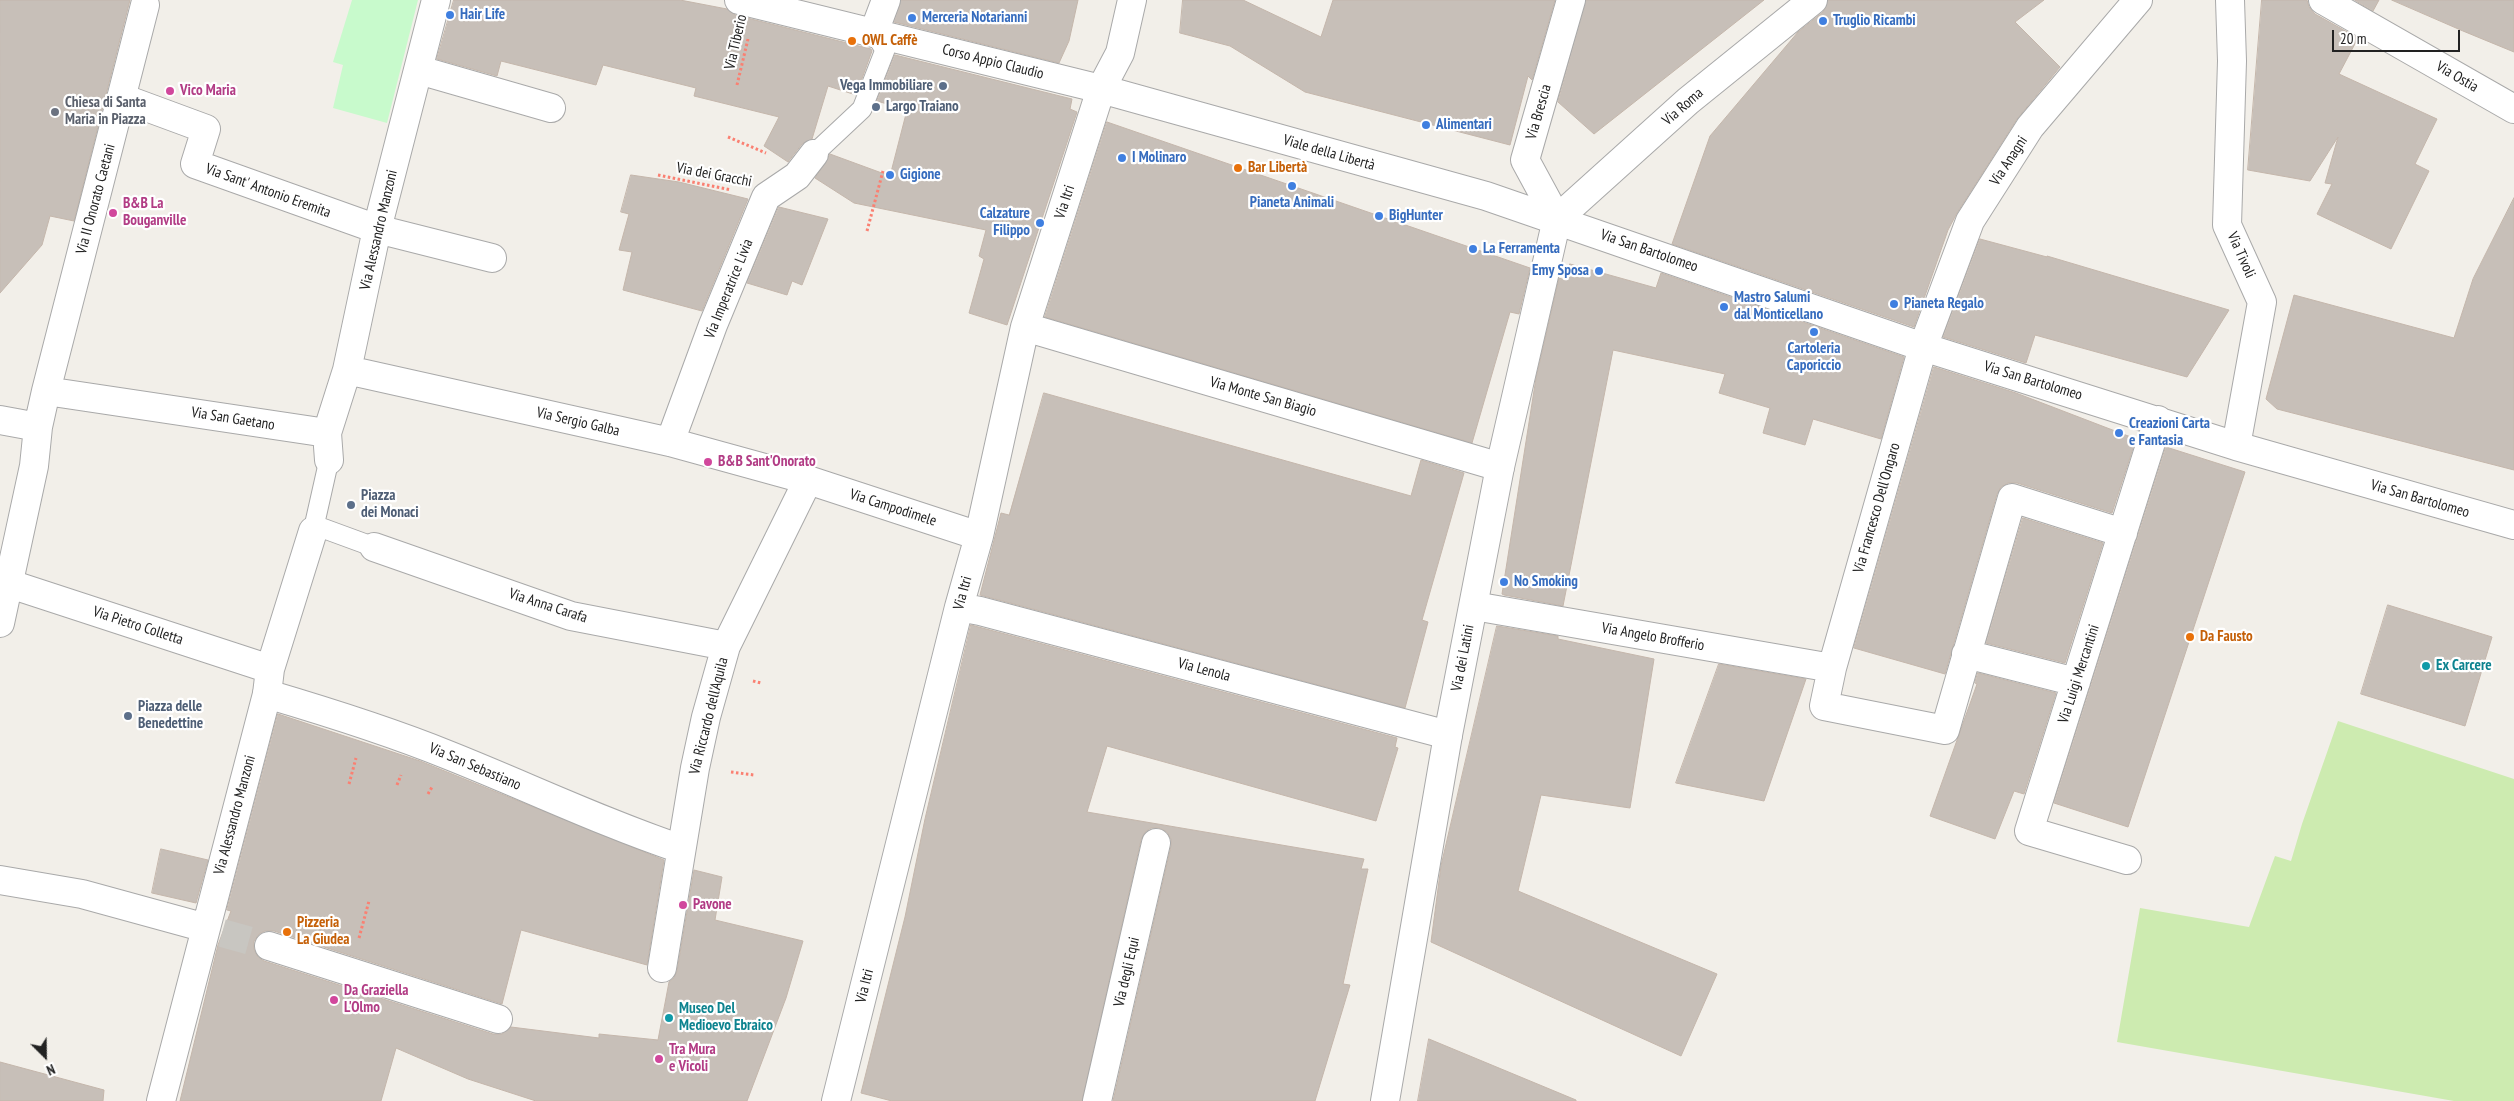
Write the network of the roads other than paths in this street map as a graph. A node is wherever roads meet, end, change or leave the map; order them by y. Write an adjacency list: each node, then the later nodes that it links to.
1 (436, 0): 12 (street, Via Alessandro Manzoni)
2 (886, 0): 11 (street)
3 (1132, 0): 13 (street, Via Itri)
4 (1571, 0): 18 (street, Via Brescia)
5 (1813, 0): 18 (street, Via Roma)
6 (2138, 0): 22 (street, Via Anagni)
7 (2230, 0): 29 (street, Via Tivoli)
8 (2323, 0): 16 (street, Via Ostia)
9 (747, 2): 11 (street, Corso Appio Claudio)
10 (146, 5): 14 (street, Via II Onorato Caetani)
11 (874, 32): 13 (street, Corso Appio Claudio); 17 (lane)
12 (419, 70): 15 (street); 19 (street, Via Alessandro Manzoni)
13 (1101, 89): 18 (street, Viale della Libertà); 21 (street, Via Itri)
14 (122, 98): 19 (street, Via Sant' Antonio Eremita); 24 (street, Via II Onorato Caetani)
15 (551, 108)
16 (2514, 109)
17 (814, 154): 28 (street, Via Imperatrice Livia)
18 (1557, 219): 22 (street, Via San Bartolomeo); 31 (street, Via dei Latini)
19 (377, 229): 20 (street); 23 (street, Via Alessandro Manzoni)
20 (492, 258)
21 (1025, 327): 31 (street, Via Monte San Biagio); 36 (street, Via Itri)
22 (1923, 347): 26 (street, Via San Bartolomeo); 44 (street, Via Francesco Dell'Ongaro)
23 (347, 370): 28 (street, Via Sergio Galba); 30 (street, Via Alessandro Manzoni)
24 (46, 392): 27 (street, Via II Onorato Caetani); 30 (street, Via San Gaetano)
25 (0, 420): 27 (street)
26 (2158, 420): 29 (street, Via San Bartolomeo); 35 (street, Via Luigi Mercantini)
27 (38, 427): 38 (street, Via II Onorato Caetani)
28 (670, 442): 32 (street, Via Sergio Galba)
29 (2236, 446): 33 (street, Via San Bartolomeo)
30 (328, 447): 34 (lane)
31 (1500, 467): 39 (street, Via dei Latini)
32 (808, 480): 36 (street, Via Campodimele); 42 (street, Via Riccardo dell'Aquila)
33 (2514, 525)
34 (314, 528): 37 (lane); 45 (street, Via Alessandro Manzoni)
35 (2123, 533): 43 (street); 46 (street, Via Luigi Mercantini)
36 (979, 536): 40 (street, Via Itri)
37 (374, 548): 42 (street, Via Anna Carafa)
38 (7, 583): 41 (street); 45 (street, Via Pietro Colletta)
39 (1474, 606): 44 (street, Via Angelo Brofferio); 47 (street, Via dei Latini)
40 (959, 608): 47 (street, Via Lenola); 57 (street, Via Itri)
41 (0, 624)
42 (726, 646): 49 (street, Via Riccardo dell'Aquila)
43 (1966, 654): 44 (street, Via Francesco Dell'Ongaro); 46 (street)
44 (1832, 668)
45 (268, 681): 49 (street, Via San Sebastiano); 52 (street, Via Alessandro Manzoni)
46 (2076, 682): 50 (street, Via Luigi Mercantini)
47 (1448, 735): 59 (street, Via dei Latini)
48 (1156, 843): 58 (street, Via degli Equi)
49 (681, 849): 54 (street, Via Riccardo dell'Aquila)
50 (2126, 860)
51 (0, 880): 52 (street)
52 (214, 931): 56 (street, Via Alessandro Manzoni)
53 (269, 946): 55 (street)
54 (662, 968)
55 (498, 1019)
56 (161, 1101)
57 (836, 1101)
58 (1098, 1101)
59 (1385, 1101)

